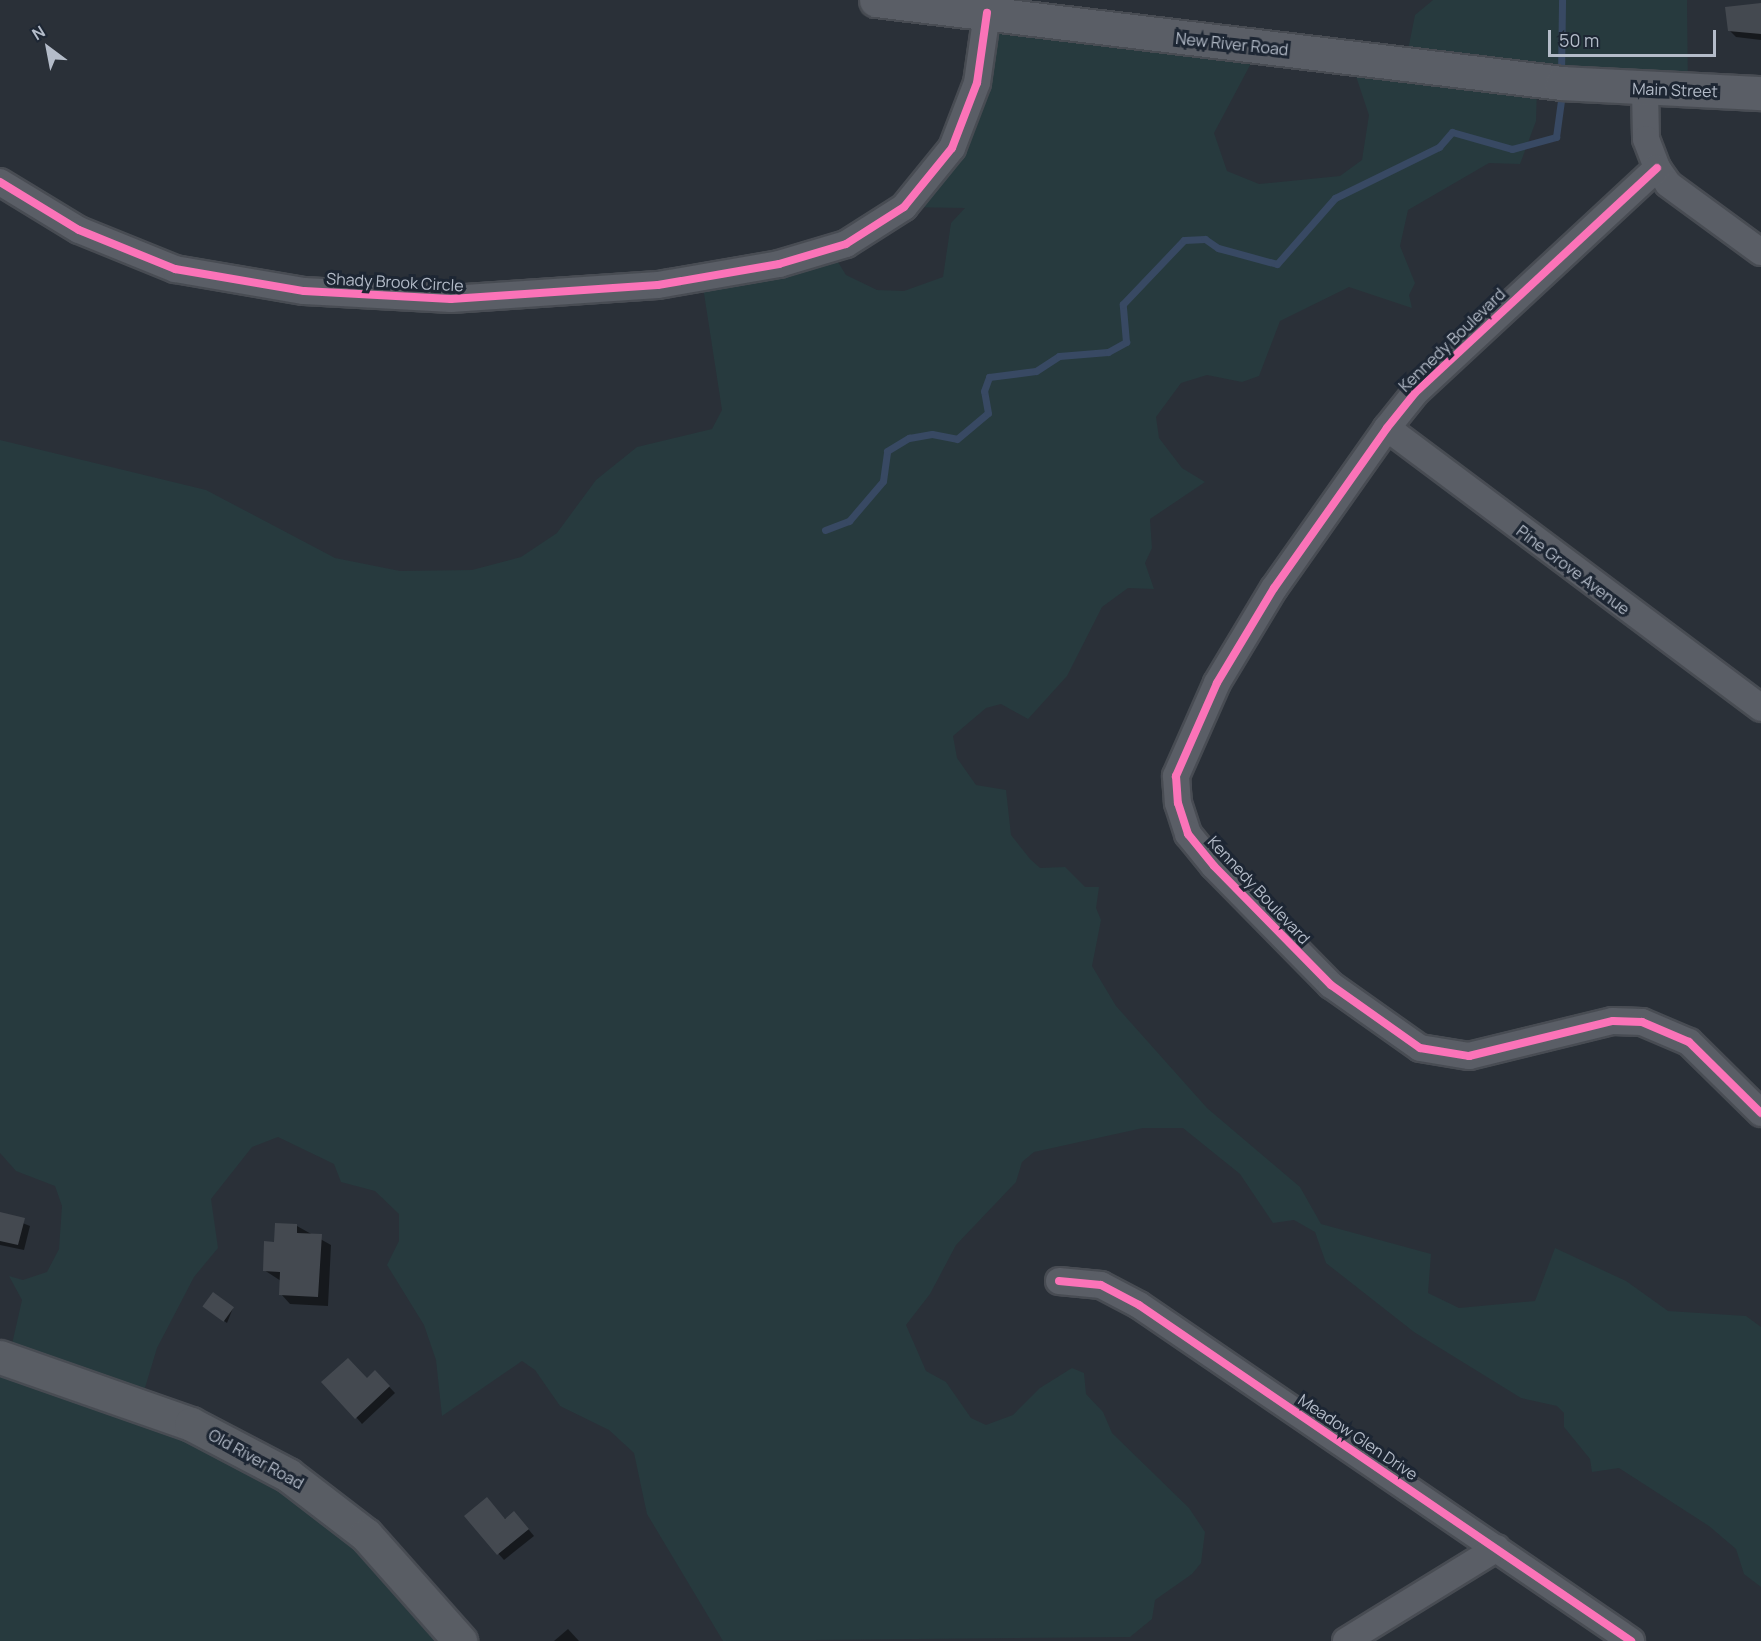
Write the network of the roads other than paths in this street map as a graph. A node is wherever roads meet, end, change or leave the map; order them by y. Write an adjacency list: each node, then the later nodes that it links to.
1 (876, 0): 2 (street, New River Road)
2 (987, 13): 3 (street, New River Road); 7 (street, Shady Brook Circle)
3 (1589, 85): 4 (street, Main Street)
4 (1645, 90): 5 (street, Main Street); 6 (street)
5 (1761, 93)
6 (1657, 168): 8 (street); 9 (street, Kennedy Boulevard)
7 (0, 182)
8 (1761, 252)
9 (1387, 428): 10 (street, Pine Grove Avenue); 11 (street, Kennedy Boulevard)
10 (1761, 708)
11 (1761, 1113)
12 (1059, 1281): 14 (street, Meadow Glen Drive)
13 (0, 1357): 15 (main road, Old River Road)
14 (1497, 1548): 16 (street); 17 (street, Meadow Glen Drive)
15 (460, 1641)
16 (1346, 1641)
17 (1631, 1641)

